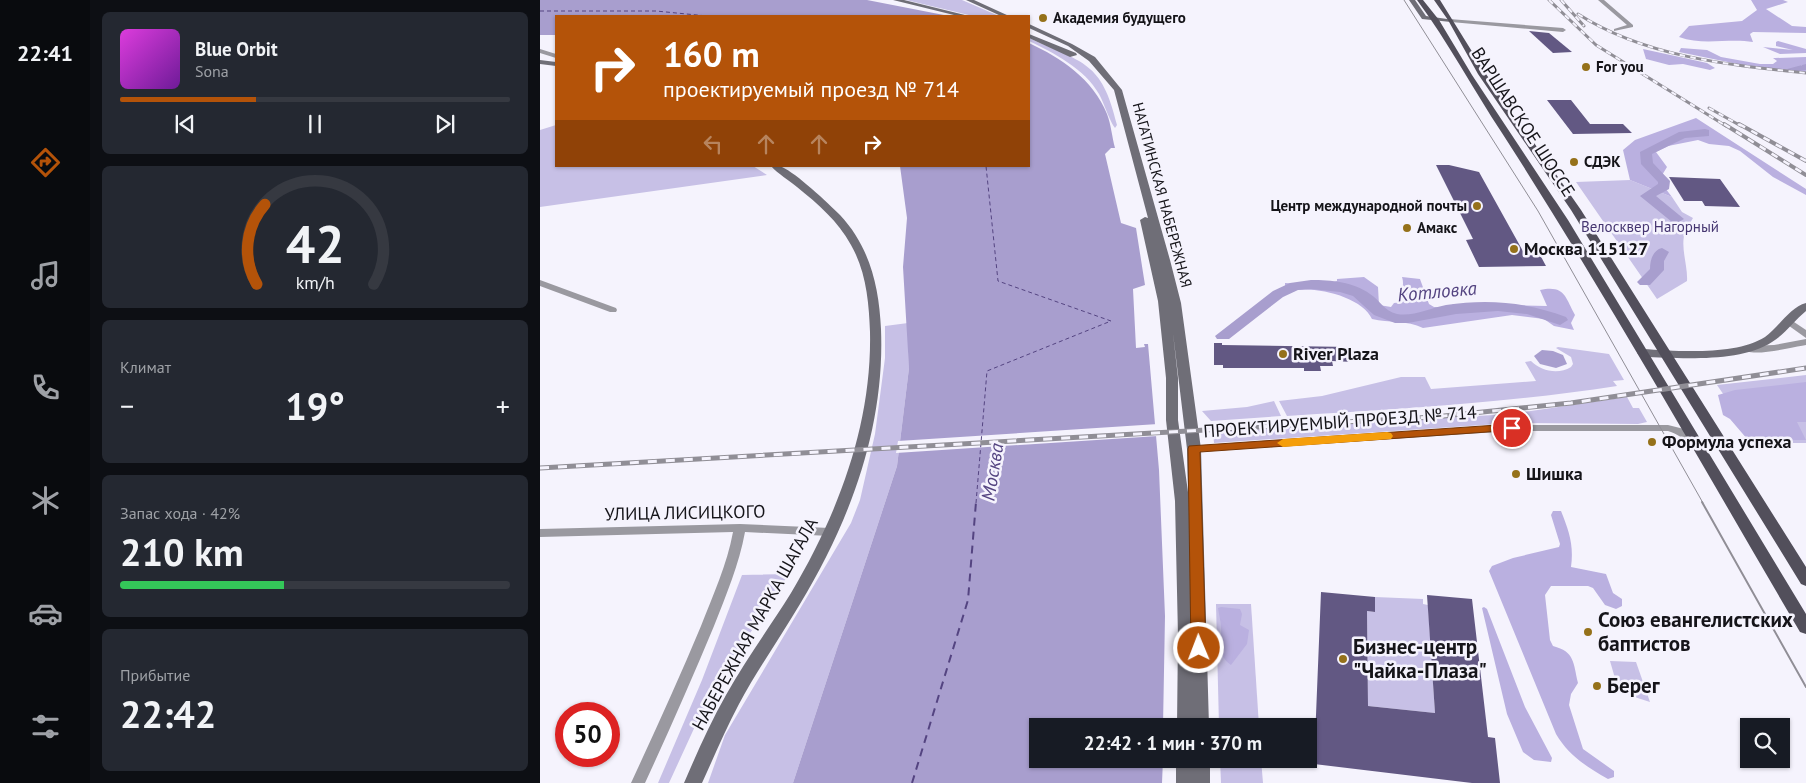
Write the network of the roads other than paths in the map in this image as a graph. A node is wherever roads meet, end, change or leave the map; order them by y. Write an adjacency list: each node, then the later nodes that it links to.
1 (896, 0): 7 (main road)
2 (969, 0): 8 (main road)
3 (1412, 0): 9 (main road)
4 (1420, 0): 9 (main road, ВАРШАВСКОЕ ШОССЕ)
5 (1437, 0): 10 (main road, ВАРШАВСКОЕ ШОССЕ)
6 (1601, 0): 13 (street)
7 (962, 15)
8 (1004, 15)
9 (1436, 20): 10 (main road); 27 (main road, ВАРШАВСКОЕ ШОССЕ)
10 (1451, 20): 12 (street); 28 (main road, ВАРШАВСКОЕ ШОССЕ)
11 (1030, 26): 32 (main road, НАГАТИНСКАЯ НАБЕРЕЖНАЯ)
12 (1563, 30)
13 (1616, 30)
14 (1030, 36): 38 (main road, НАГАТИНСКАЯ НАБЕРЕЖНАЯ)
15 (540, 52): 16 (street)
16 (555, 56)
17 (540, 62): 18 (main road)
18 (554, 63)
19 (776, 167): 34 (main road, НАБЕРЕЖНАЯ МАРКА ШАГАЛА)
20 (540, 283): 22 (street)
21 (1806, 306): 23 (main road)
22 (613, 310)
23 (1788, 321): 24 (street); 26 (main road)
24 (1806, 335)
25 (1806, 342): 26 (street)
26 (1746, 349): 28 (main road)
27 (1642, 354): 28 (main road); 29 (main road, ВАРШАВСКОЕ ШОССЕ)
28 (1666, 354): 36 (main road, ВАРШАВСКОЕ ШОССЕ)
29 (1680, 416): 30 (street); 31 (main road, ВАРШАВСКОЕ ШОССЕ)
30 (1668, 428): 31 (street, ПРОЕКТИРУЕМЫЙ ПРОЕЗД № 714); 32 (street, ПРОЕКТИРУЕМЫЙ ПРОЕЗД № 714)
31 (1694, 440): 37 (main road, ВАРШАВСКОЕ ШОССЕ)
32 (1194, 449): 39 (main road, НАГАТИНСКАЯ НАБЕРЕЖНАЯ)
33 (740, 528): 34 (street, УЛИЦА ЛИСИЦКОГО); 35 (street, УЛИЦА ЛИСИЦКОГО); 42 (street, НАБЕРЕЖНАЯ МАРКА ШАГАЛА)
34 (830, 532): 43 (main road, НАБЕРЕЖНАЯ МАРКА ШАГАЛА)
35 (540, 533)
36 (1806, 580)
37 (1806, 628)
38 (1186, 718)
39 (1200, 718)
40 (1185, 768): 44 (main road)
41 (1201, 768): 45 (main road)
42 (638, 783)
43 (694, 783)
44 (1185, 783)
45 (1201, 783)

